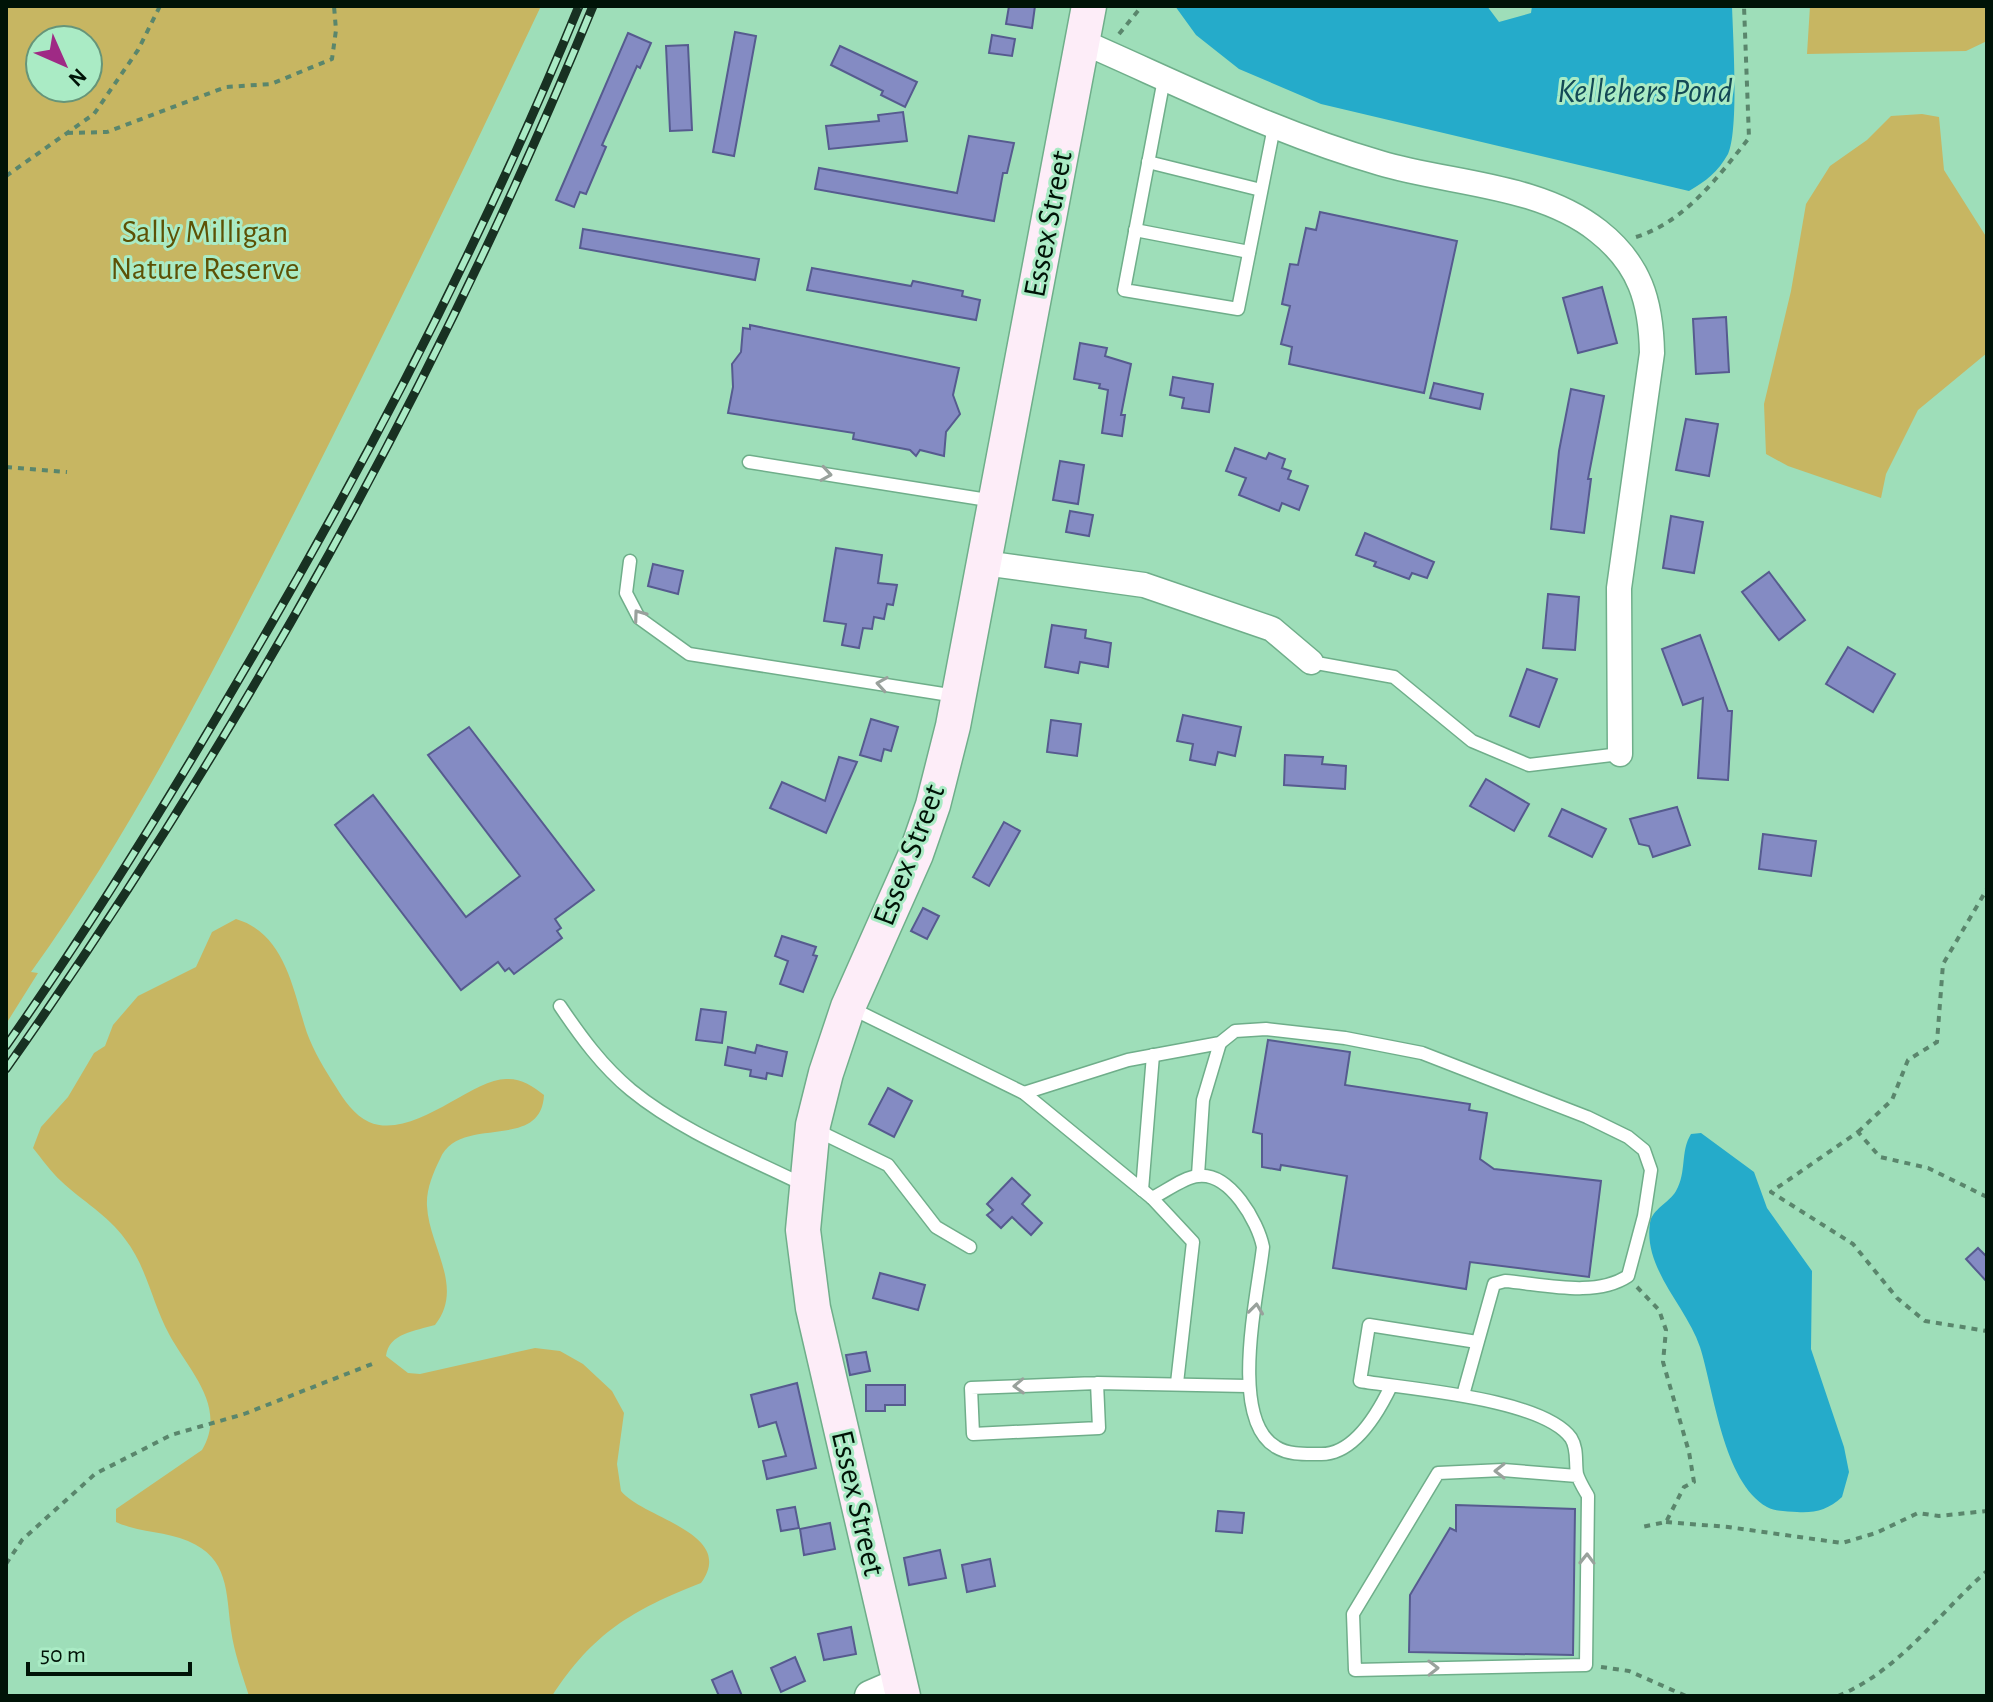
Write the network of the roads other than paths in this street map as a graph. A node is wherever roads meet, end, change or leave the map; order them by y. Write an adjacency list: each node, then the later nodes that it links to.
1 (1089, 6): 2 (main road, Essex Street)
2 (1093, 46): 3 (street); 10 (main road, Essex Street)
3 (1164, 79): 4 (street); 5 (lane)
4 (1274, 127): 6 (lane); 15 (street)
5 (1148, 162): 6 (lane); 7 (lane)
6 (1261, 190): 8 (lane)
7 (1135, 230): 8 (lane); 8 (lane)
8 (1249, 252)
9 (749, 462): 10 (lane, one-way to 10)
10 (996, 502): 12 (main road, Essex Street)
11 (630, 561): 14 (lane, one-way to 11)
12 (984, 563): 13 (street); 14 (main road, Essex Street)
13 (1311, 662): 15 (lane)
14 (959, 696): 17 (main road, Essex Street)
15 (1620, 754)
16 (560, 1006): 23 (lane)
17 (848, 1007): 20 (lane); 21 (main road, Essex Street)
18 (1220, 1043): 19 (lane); 22 (lane); 26 (lane)
19 (1153, 1055): 20 (lane); 24 (lane)
20 (1024, 1093): 24 (lane)
21 (813, 1129): 23 (main road, Essex Street); 25 (lane)
22 (1198, 1175): 24 (lane); 29 (lane, one-way to 22)
23 (806, 1186): 33 (main road, Essex Street)
24 (1147, 1194): 28 (lane)
25 (970, 1247)
26 (1477, 1342): 30 (lane); 31 (lane)
27 (1097, 1383): 27 (lane, one-way to 27); 28 (lane)
28 (1177, 1383): 29 (lane)
29 (1247, 1386): 30 (lane)
30 (1391, 1386): 31 (lane)
31 (1463, 1395): 32 (lane)
32 (1577, 1476): 32 (lane, one-way to 32)
33 (891, 1692)

